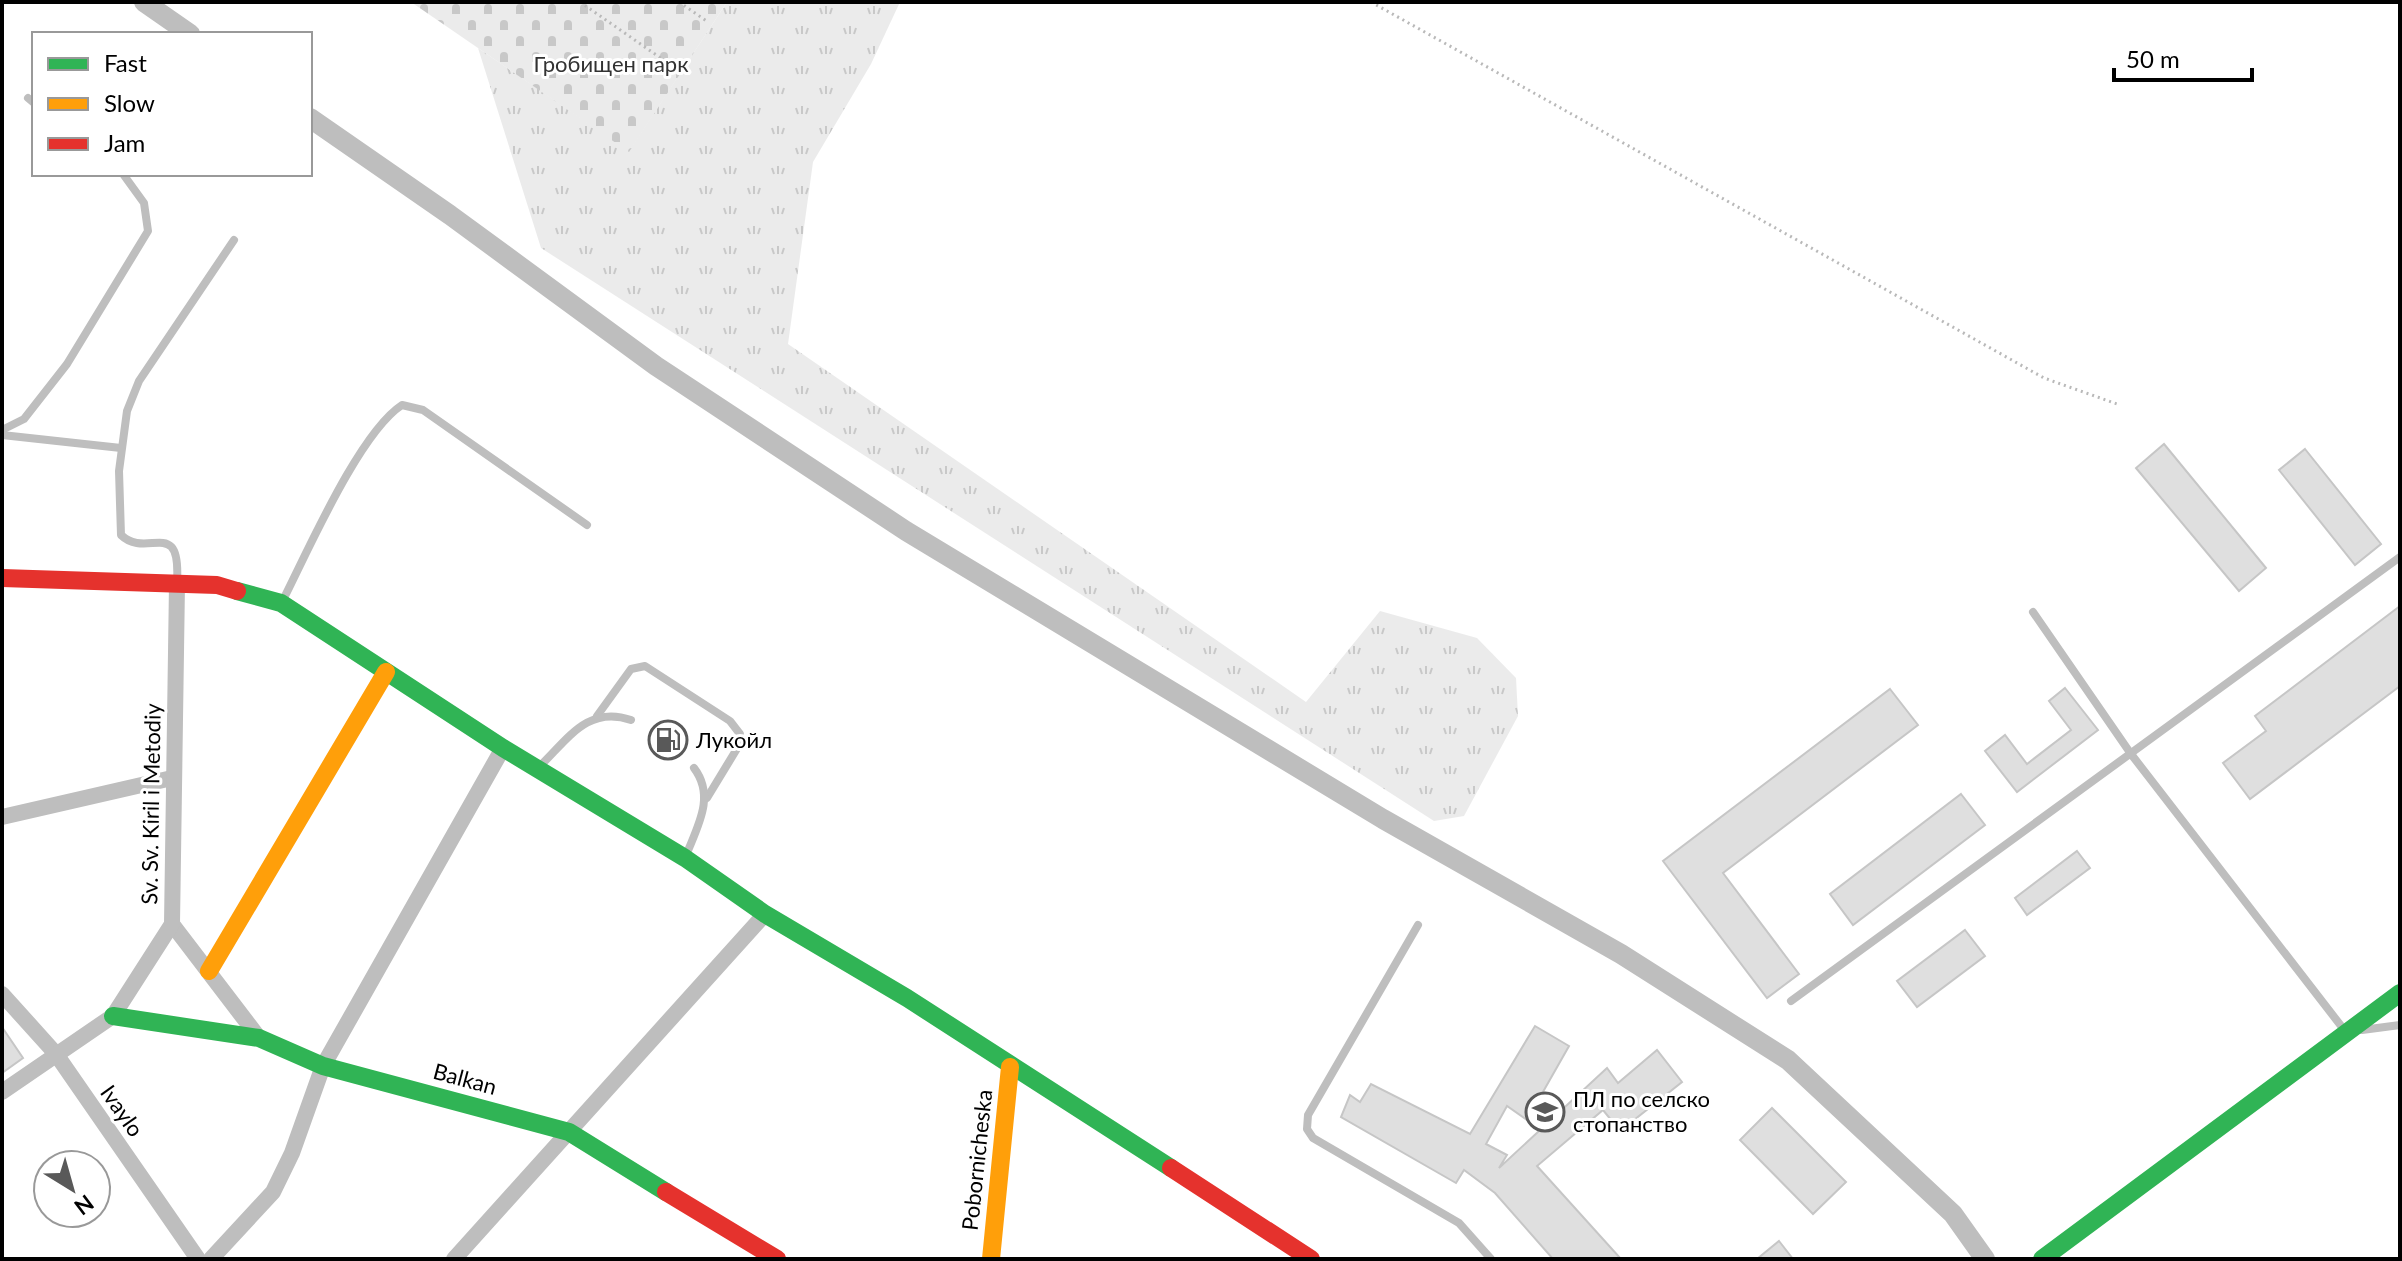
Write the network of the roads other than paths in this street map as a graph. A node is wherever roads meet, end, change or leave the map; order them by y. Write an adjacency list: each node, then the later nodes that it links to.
1 (124, 176): 3 (lane)
2 (234, 240): 4 (lane)
3 (2, 432): 4 (lane)
4 (121, 448): 8 (lane)
5 (587, 525): 9 (lane)
6 (2400, 557): 15 (lane)
7 (2, 578): 8 (main road)
8 (177, 584): 9 (main road); 18 (street, Sv. Sv. Kiril i Metodiy)
9 (281, 603): 11 (main road)
10 (2033, 612): 15 (lane)
11 (386, 672): 14 (main road); 25 (main road)
12 (597, 716): 13 (lane); 16 (lane); 19 (lane)
13 (631, 720)
14 (503, 748): 16 (main road); 34 (street)
15 (2131, 754): 28 (lane); 31 (lane)
16 (538, 768): 21 (main road)
17 (694, 768): 19 (lane)
18 (172, 778): 20 (street); 23 (street, Sv. Sv. Kiril i Metodiy)
19 (707, 798): 21 (lane)
20 (2, 817)
21 (685, 858): 22 (main road)
22 (765, 914): 35 (main road); 37 (street)
23 (172, 924): 25 (street); 29 (street, Sv. Sv. Kiril i Metodiy)
24 (1418, 925): 44 (lane)
25 (209, 971): 32 (street)
26 (2400, 993): 31 (main road)
27 (2, 994): 33 (street, Ivaylo)
28 (1791, 1001)
29 (113, 1016): 32 (main road, Balkan); 33 (street, Sv. Sv. Kiril i Metodiy)
30 (2400, 1025): 31 (lane)
31 (2346, 1033): 45 (main road)
32 (259, 1038): 34 (main road, Balkan)
33 (56, 1054): 36 (street, Sv. Sv. Kiril i Metodiy); 38 (street, Ivaylo)
34 (323, 1066): 37 (main road, Balkan); 39 (street)
35 (1010, 1067): 42 (main road, Pobornicheska); 43 (main road)
36 (2, 1092)
37 (569, 1132): 40 (street); 41 (main road, Balkan)
38 (198, 1259)
39 (211, 1259)
40 (454, 1259)
41 (775, 1259)
42 (991, 1259)
43 (1311, 1259)
44 (1491, 1259)
45 (2042, 1259)

